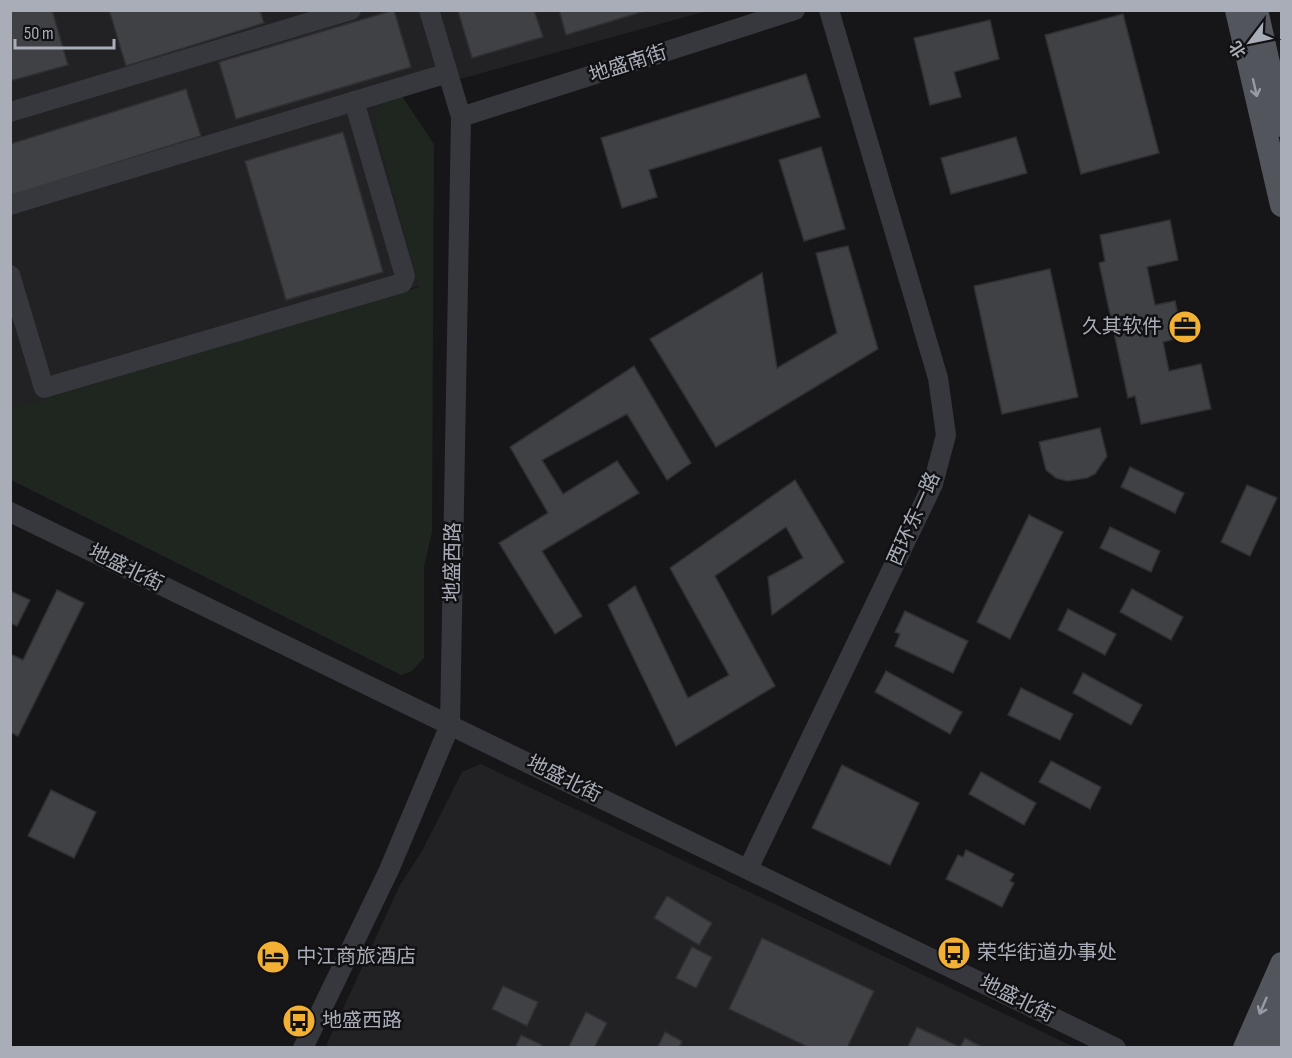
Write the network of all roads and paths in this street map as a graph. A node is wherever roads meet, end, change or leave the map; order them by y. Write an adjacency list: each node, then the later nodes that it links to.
1 (351, 10): 7 (street)
2 (429, 10): 8 (street, 地盛西路)
3 (795, 10): 11 (street, 地盛南街)
4 (829, 10): 18 (street, 西环东一路)
5 (1237, 10): 14 (main road, one-way to 14)
6 (1256, 10): 12 (main road)
7 (295, 19): 10 (street)
8 (448, 73): 9 (street); 11 (street, 地盛西路)
9 (354, 101): 13 (street); 15 (street)
10 (10, 112)
11 (461, 117): 17 (street, 地盛西路)
12 (1281, 125)
13 (10, 205)
14 (1281, 205)
15 (10, 275)
16 (10, 512): 17 (street, 地盛北街)
17 (450, 725): 18 (street, 地盛北街); 21 (street, 地盛西路)
18 (748, 869): 22 (street, 地盛北街)
19 (1281, 964): 23 (main road, one-way to 23)
20 (1281, 1010): 24 (main road)
21 (303, 1047)
22 (1116, 1047)
23 (1245, 1047)
24 (1266, 1047)

